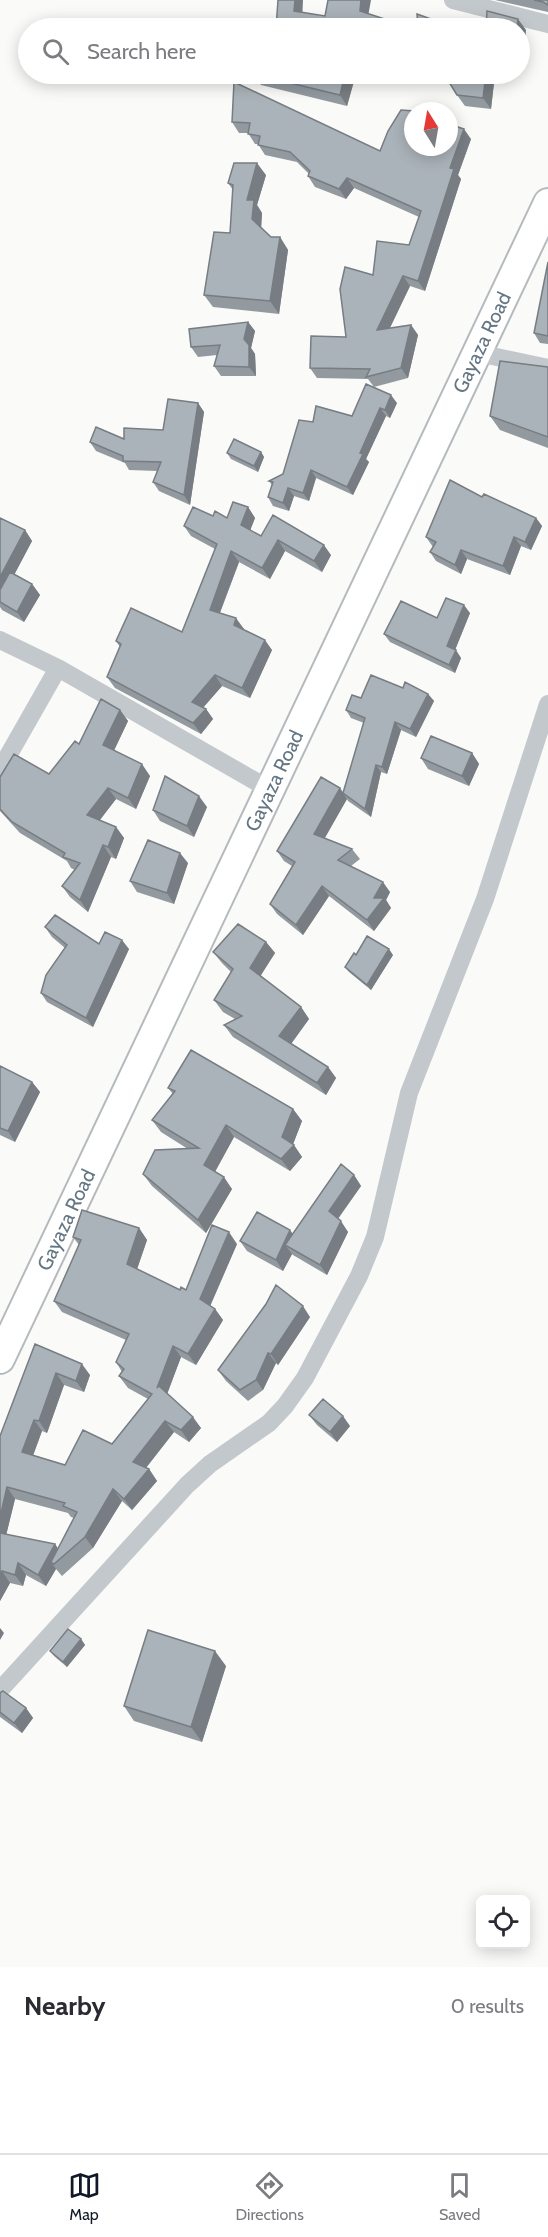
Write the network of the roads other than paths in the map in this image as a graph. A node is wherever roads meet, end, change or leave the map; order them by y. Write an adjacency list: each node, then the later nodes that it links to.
1 (453, 0): 2 (street)
2 (524, 18)
3 (530, 19): 4 (street)
4 (548, 24)
5 (548, 203): 6 (main road, Gayaza Road)
6 (478, 353): 7 (street); 12 (main road, Gayaza Road)
7 (548, 368)
8 (0, 640): 9 (street)
9 (58, 668): 11 (street); 12 (street)
10 (548, 704): 14 (street)
11 (0, 770)
12 (269, 789): 13 (main road, Gayaza Road)
13 (0, 1359)
14 (0, 1690)

